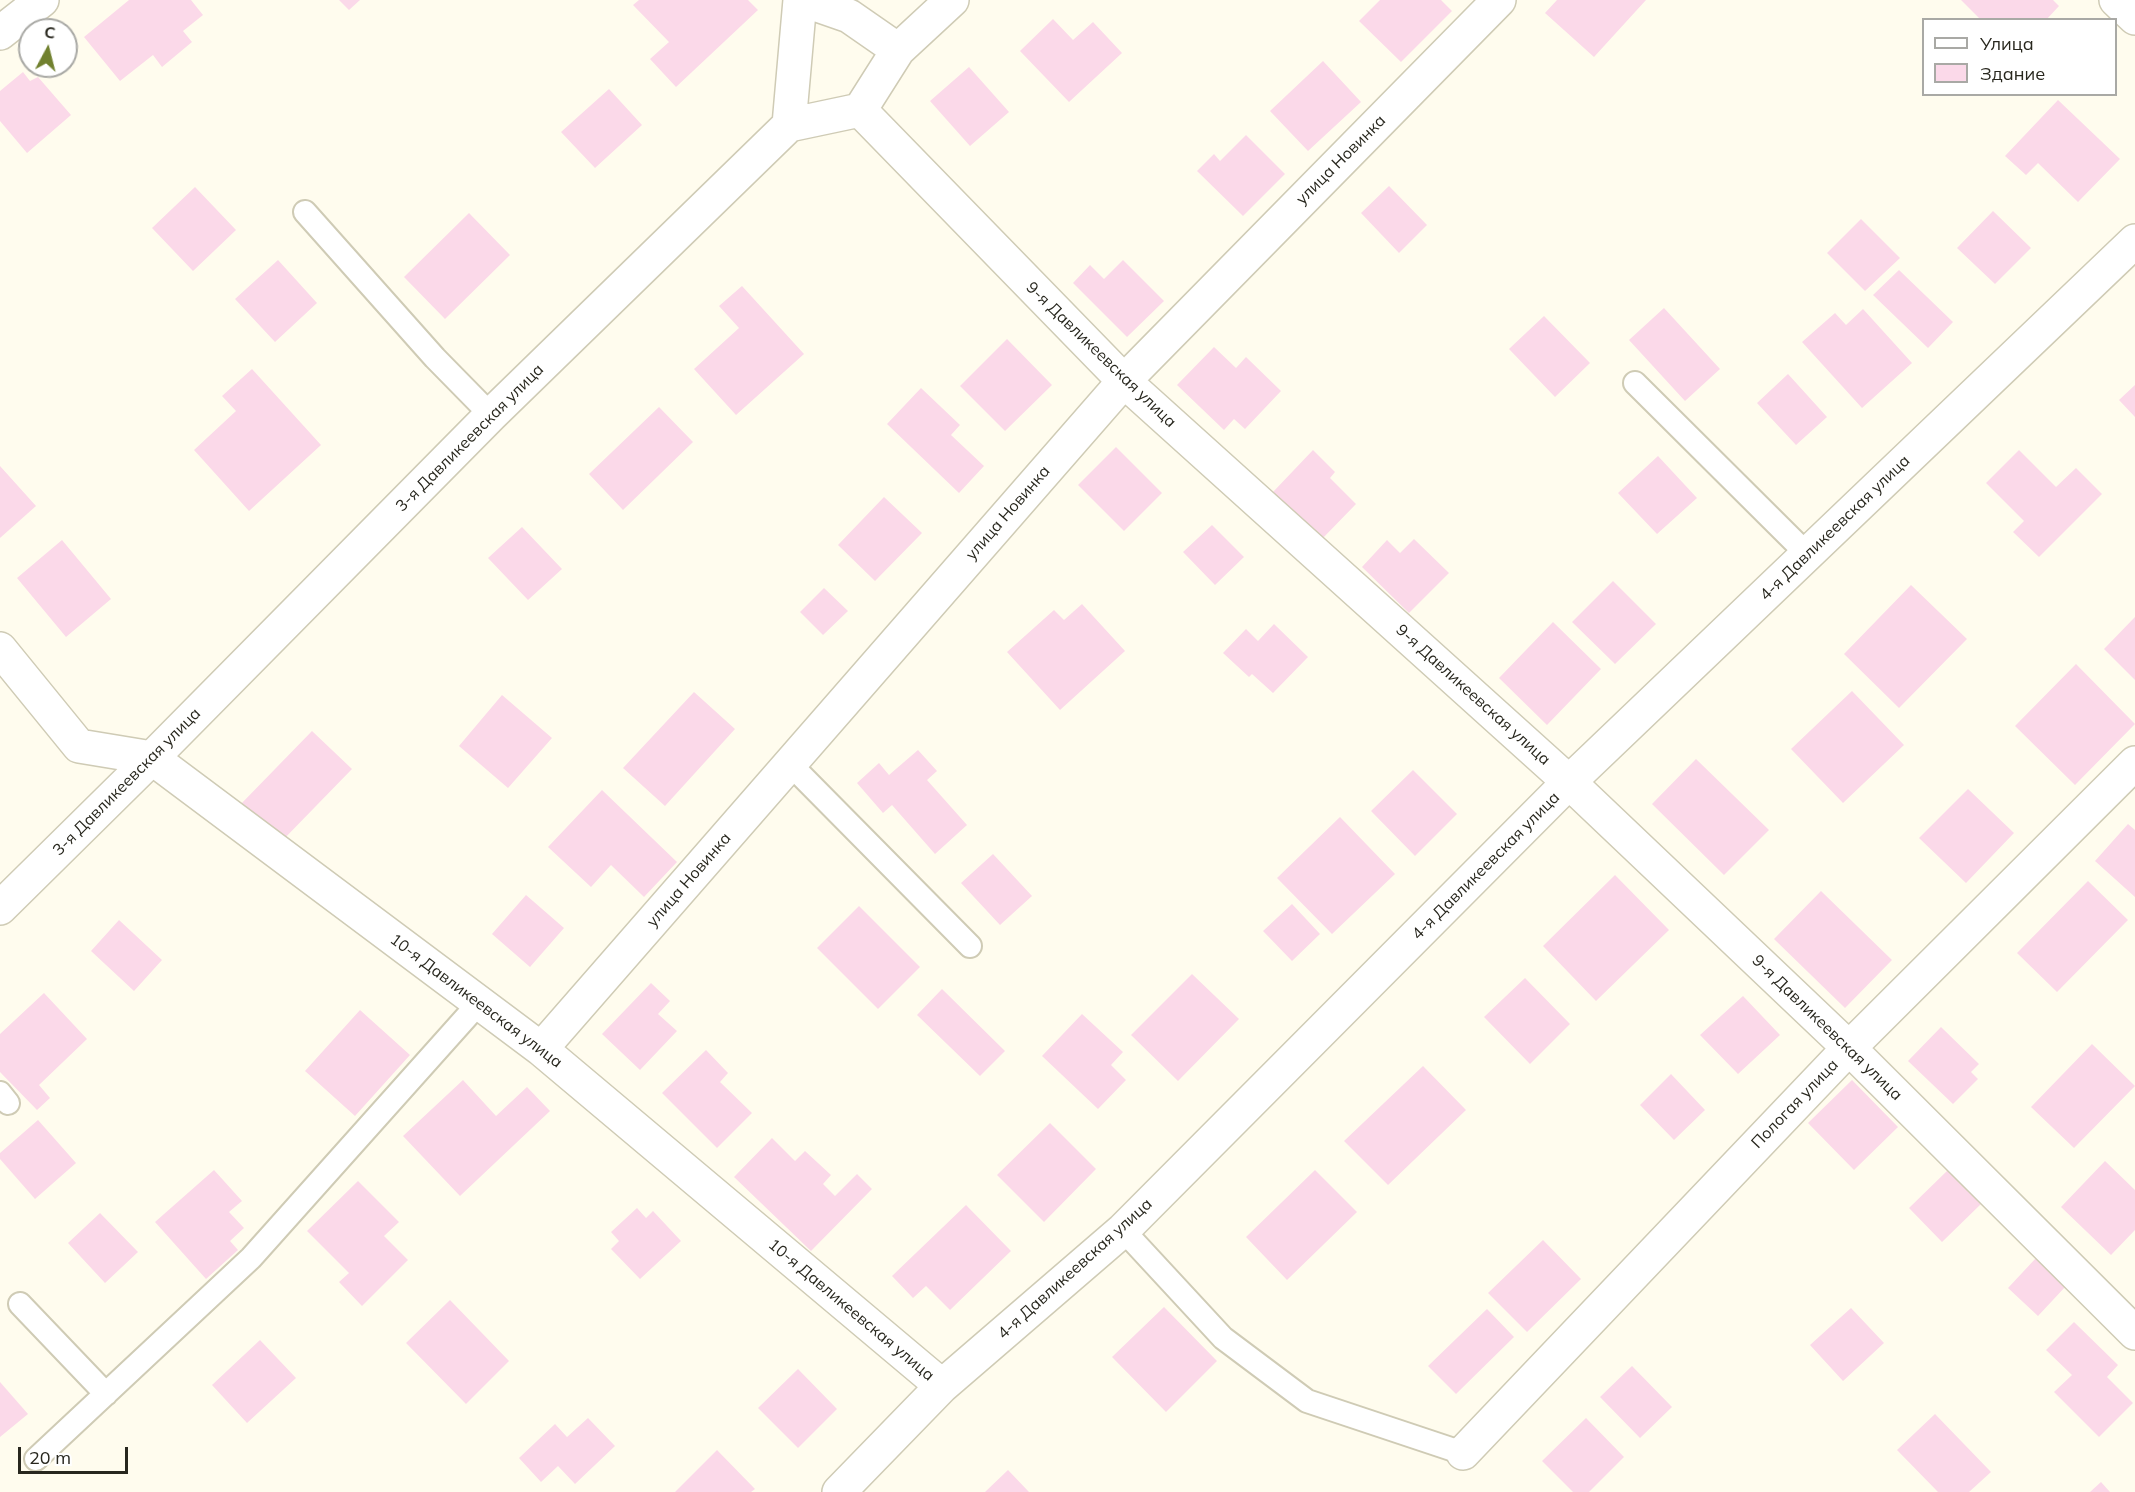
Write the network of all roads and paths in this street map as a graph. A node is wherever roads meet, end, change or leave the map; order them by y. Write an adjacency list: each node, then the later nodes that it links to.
1 (42, 0): 7 (street)
2 (802, 0): 8 (street); 10 (street)
3 (952, 0): 8 (street)
4 (1499, 0): 13 (street, улица Новинка)
5 (2116, 0): 6 (street)
6 (2135, 18)
7 (0, 33)
8 (898, 50): 9 (street)
9 (860, 110): 10 (street); 13 (street, 9-я Давликеевская улица)
10 (789, 125): 15 (street, 3-я Давликеевская улица)
11 (305, 212): 15 (lane)
12 (2135, 241): 16 (street, 4-я Давликеевская улица)
13 (1124, 381): 20 (street, улица Новинка); 21 (street, 9-я Давликеевская улица)
14 (1635, 383): 16 (lane)
15 (491, 415): 18 (street, 3-я Давликеевская улица)
16 (1808, 555): 21 (street, 4-я Давликеевская улица)
17 (0, 649): 18 (street, 10-я Давликеевская улица)
18 (152, 758): 22 (street, 3-я Давликеевская улица); 24 (street, 10-я Давликеевская улица)
19 (2135, 763): 25 (street, Пологая улица)
20 (790, 764): 23 (lane); 26 (street, улица Новинка)
21 (1569, 782): 25 (street, 9-я Давликеевская улица); 27 (street, 4-я Давликеевская улица)
22 (0, 908)
23 (970, 946)
24 (479, 1003): 26 (street, 10-я Давликеевская улица); 31 (lane)
25 (1849, 1048): 29 (street, 9-я Давликеевская улица); 32 (street, Пологая улица)
26 (541, 1049): 30 (street, 10-я Давликеевская улица)
27 (1123, 1230): 30 (street, 4-я Давликеевская улица); 32 (lane)
28 (20, 1304): 31 (lane)
29 (2135, 1333)
30 (942, 1386): 34 (street, 4-я Давликеевская улица)
31 (106, 1394): 33 (lane)
32 (1463, 1453)
33 (36, 1459)
34 (839, 1492)

